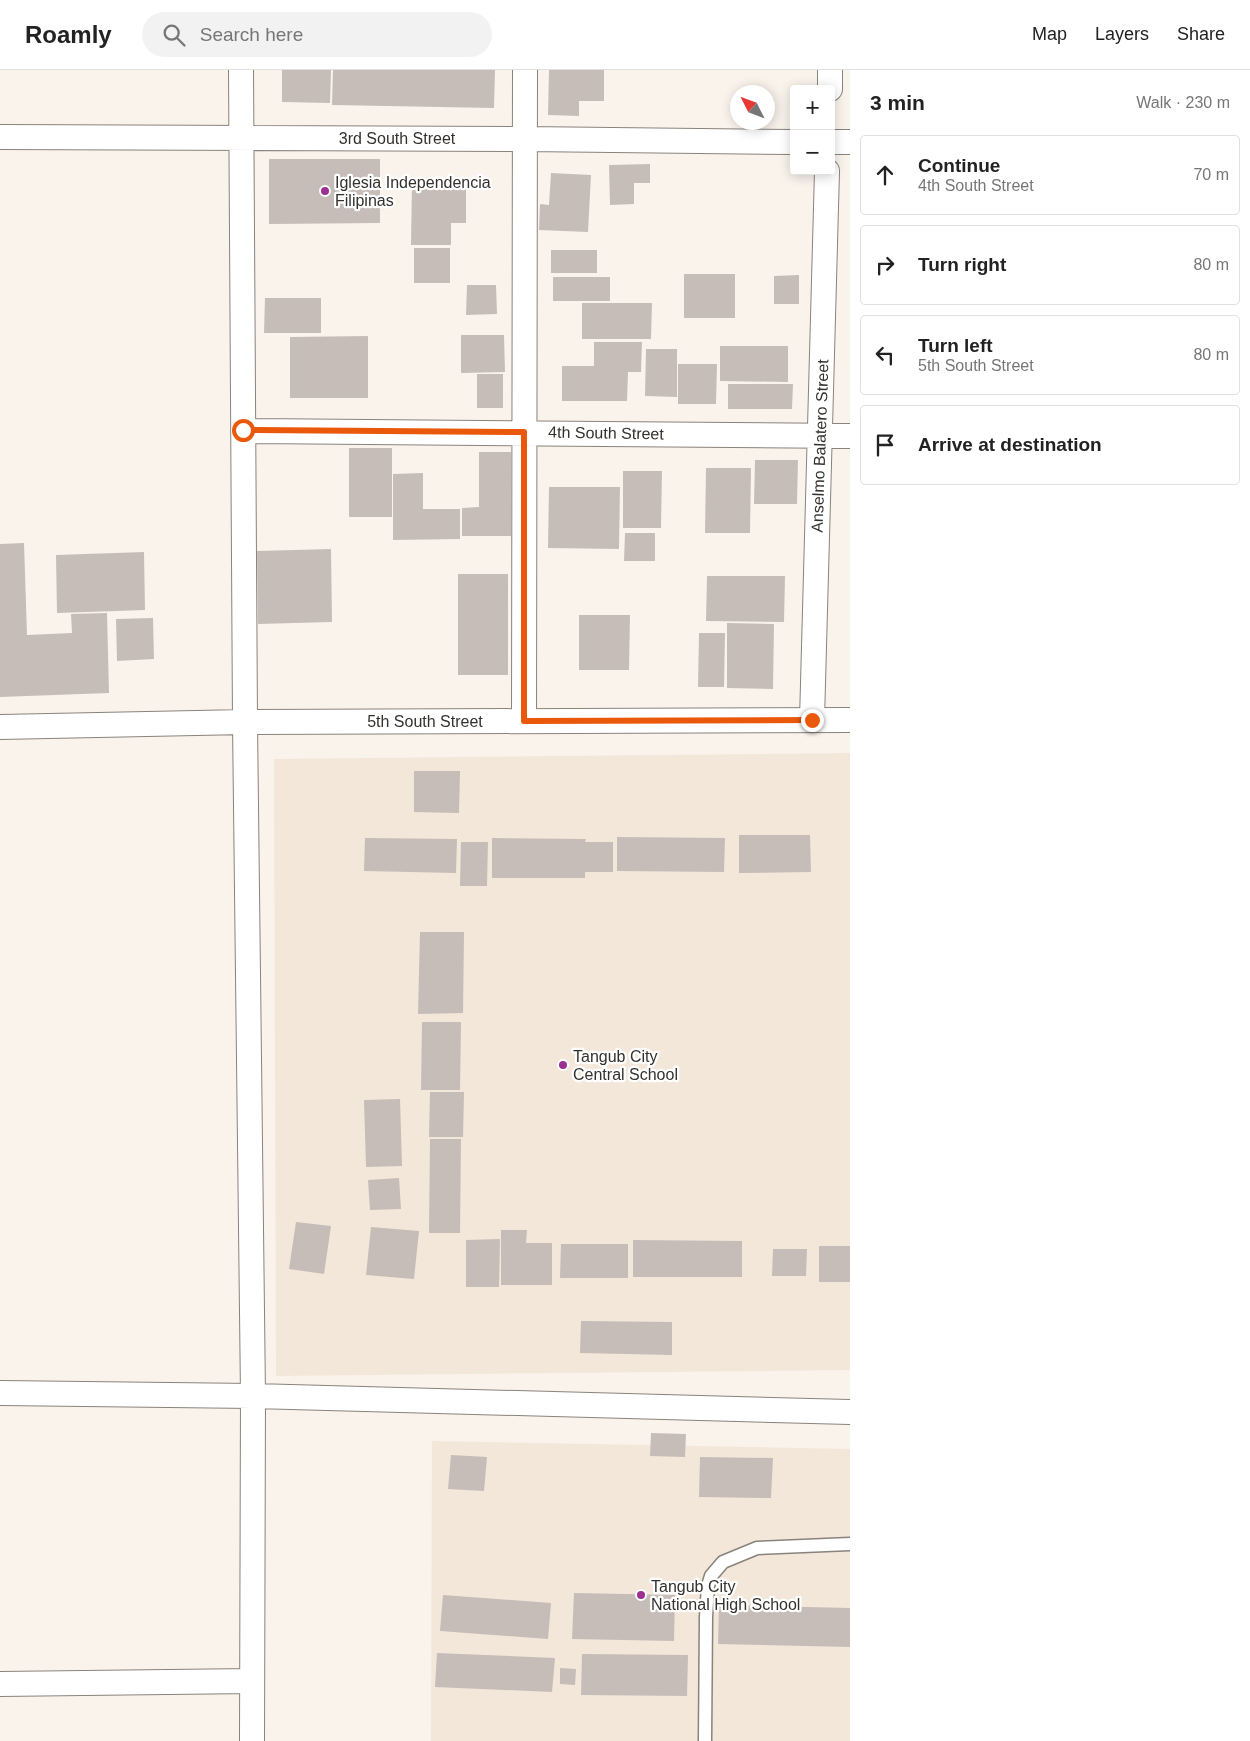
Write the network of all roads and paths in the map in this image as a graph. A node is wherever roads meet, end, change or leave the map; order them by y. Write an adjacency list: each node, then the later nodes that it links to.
1 (241, 70): 6 (street)
2 (525, 70): 7 (street)
3 (830, 70): 4 (street)
4 (830, 85)
5 (0, 137): 6 (street, 3rd South Street)
6 (242, 137): 7 (street, 3rd South Street); 12 (street)
7 (526, 139): 8 (street, 3rd South Street); 13 (street)
8 (790, 142)
9 (835, 142): 10 (street)
10 (850, 142)
11 (828, 175): 14 (street, Anselmo Balatero Street)
12 (243, 430): 13 (street, 4th South Street); 19 (street)
13 (524, 432): 14 (street, 4th South Street); 18 (street)
14 (820, 436): 15 (street, 4th South Street); 16 (street, Anselmo Balatero Street)
15 (850, 436)
16 (812, 720): 17 (street, 5th South Street); 18 (street, 5th South Street)
17 (850, 720)
18 (524, 721): 19 (street, 5th South Street)
19 (245, 722): 20 (street, 5th South Street); 22 (street)
20 (0, 727)
21 (0, 1393): 22 (street)
22 (252, 1396): 23 (street); 25 (street)
23 (850, 1412)
24 (850, 1544): 28 (lane)
25 (252, 1682): 26 (street); 27 (street)
26 (0, 1684)
27 (252, 1741)
28 (705, 1741)

